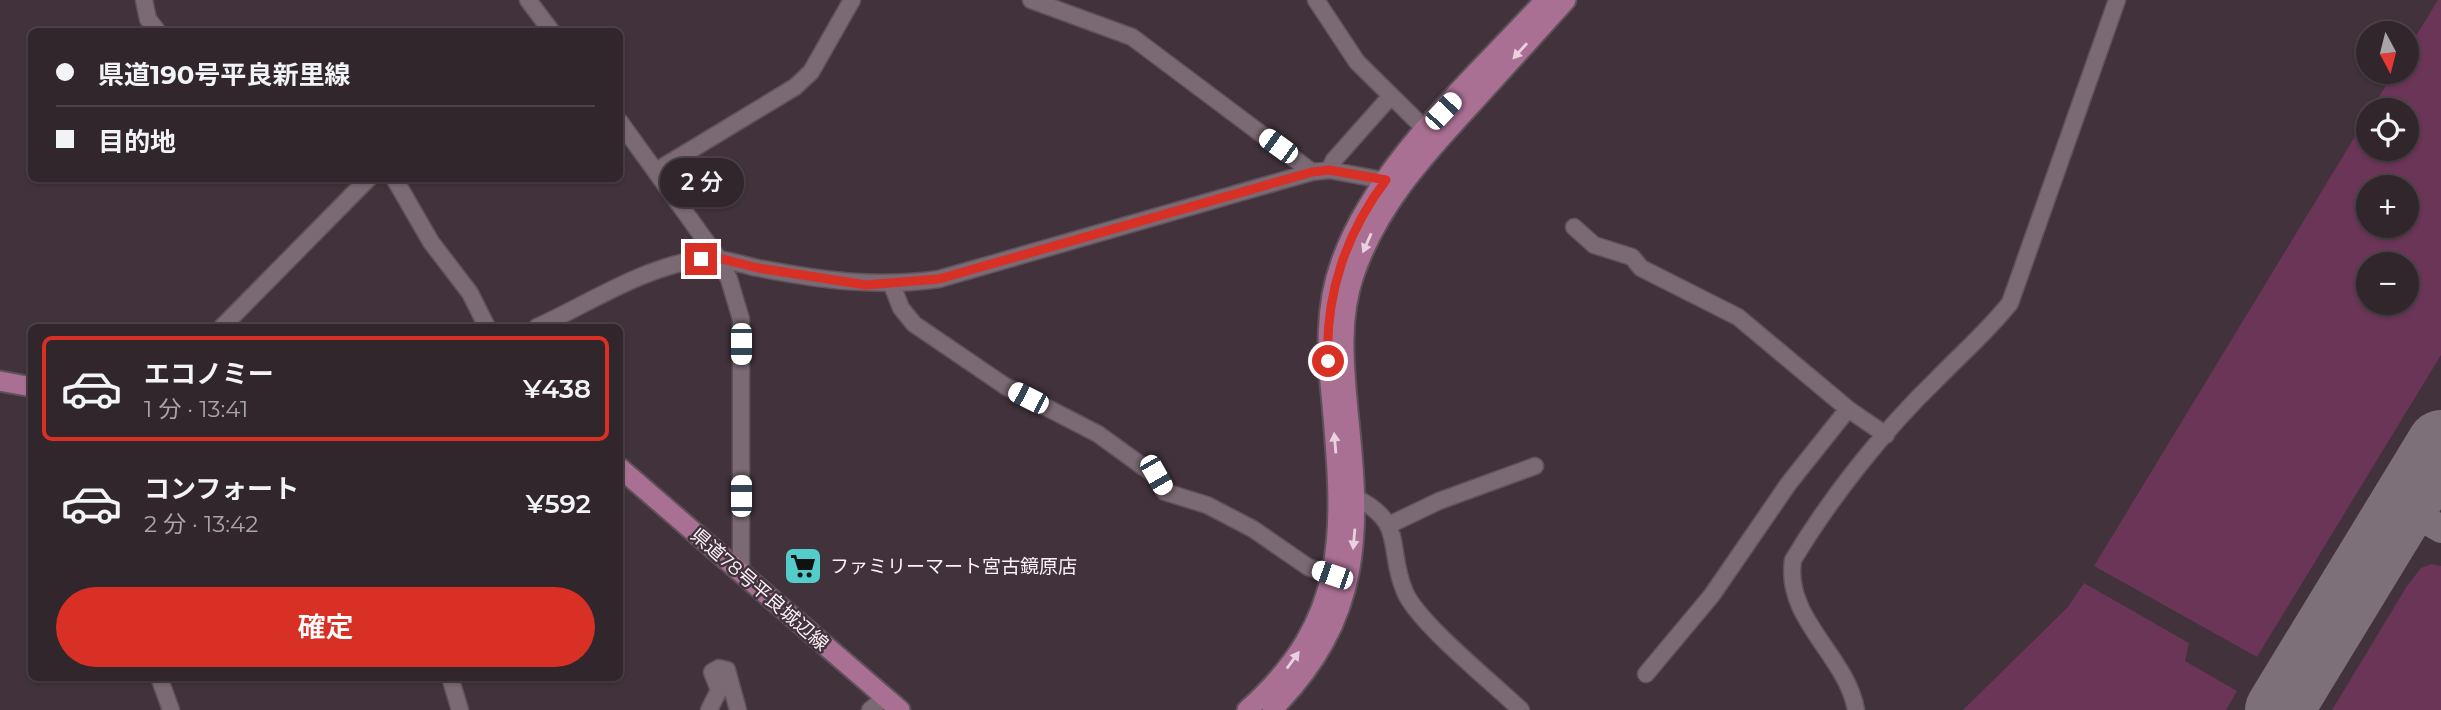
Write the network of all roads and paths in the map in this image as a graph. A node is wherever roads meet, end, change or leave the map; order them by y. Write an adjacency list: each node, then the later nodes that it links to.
1 (528, 0): 10 (street)
2 (852, 0): 15 (street)
3 (1031, 0): 16 (street)
4 (1316, 0): 11 (street)
5 (1545, 0): 13 (main road)
6 (1566, 0): 19 (main road, one-way to 19)
7 (2117, 0): 29 (street)
8 (142, 1): 9 (street)
9 (155, 28)
10 (549, 28)
11 (1390, 97): 13 (street); 14 (street)
12 (623, 126): 15 (street)
13 (1426, 130): 19 (main road)
14 (1329, 170): 16 (street); 19 (street)
15 (656, 171): 21 (street)
16 (1312, 172): 22 (street)
17 (365, 182): 23 (street)
18 (396, 182): 24 (street)
19 (1394, 182): 32 (main road, one-way to 32); 35 (main road, one-way to 19)
20 (1574, 227): 28 (street)
21 (718, 258): 22 (street); 25 (street); 34 (street)
22 (892, 285): 35 (street)
23 (225, 324)
24 (486, 324)
25 (543, 324)
26 (0, 380): 27 (main road)
27 (28, 386)
28 (1849, 409): 29 (street); 36 (street)
29 (1886, 435): 48 (street)
30 (1535, 466): 33 (street)
31 (623, 471): 34 (main road, 県道78号平良城辺線)
32 (1356, 498): 33 (street); 46 (main road, one-way to 46)
33 (1389, 525): 47 (street)
34 (741, 573): 39 (main road, 県道78号平良城辺線)
35 (1332, 575): 45 (main road, one-way to 35)
36 (1646, 674)
37 (160, 681): 40 (street)
38 (451, 681): 41 (street)
39 (893, 704): 44 (street)
40 (171, 710)
41 (460, 710)
42 (710, 710): 43 (street); 43 (street)
43 (738, 710)
44 (870, 710)
45 (1247, 710)
46 (1272, 710)
47 (1521, 710)
48 (1856, 710)

